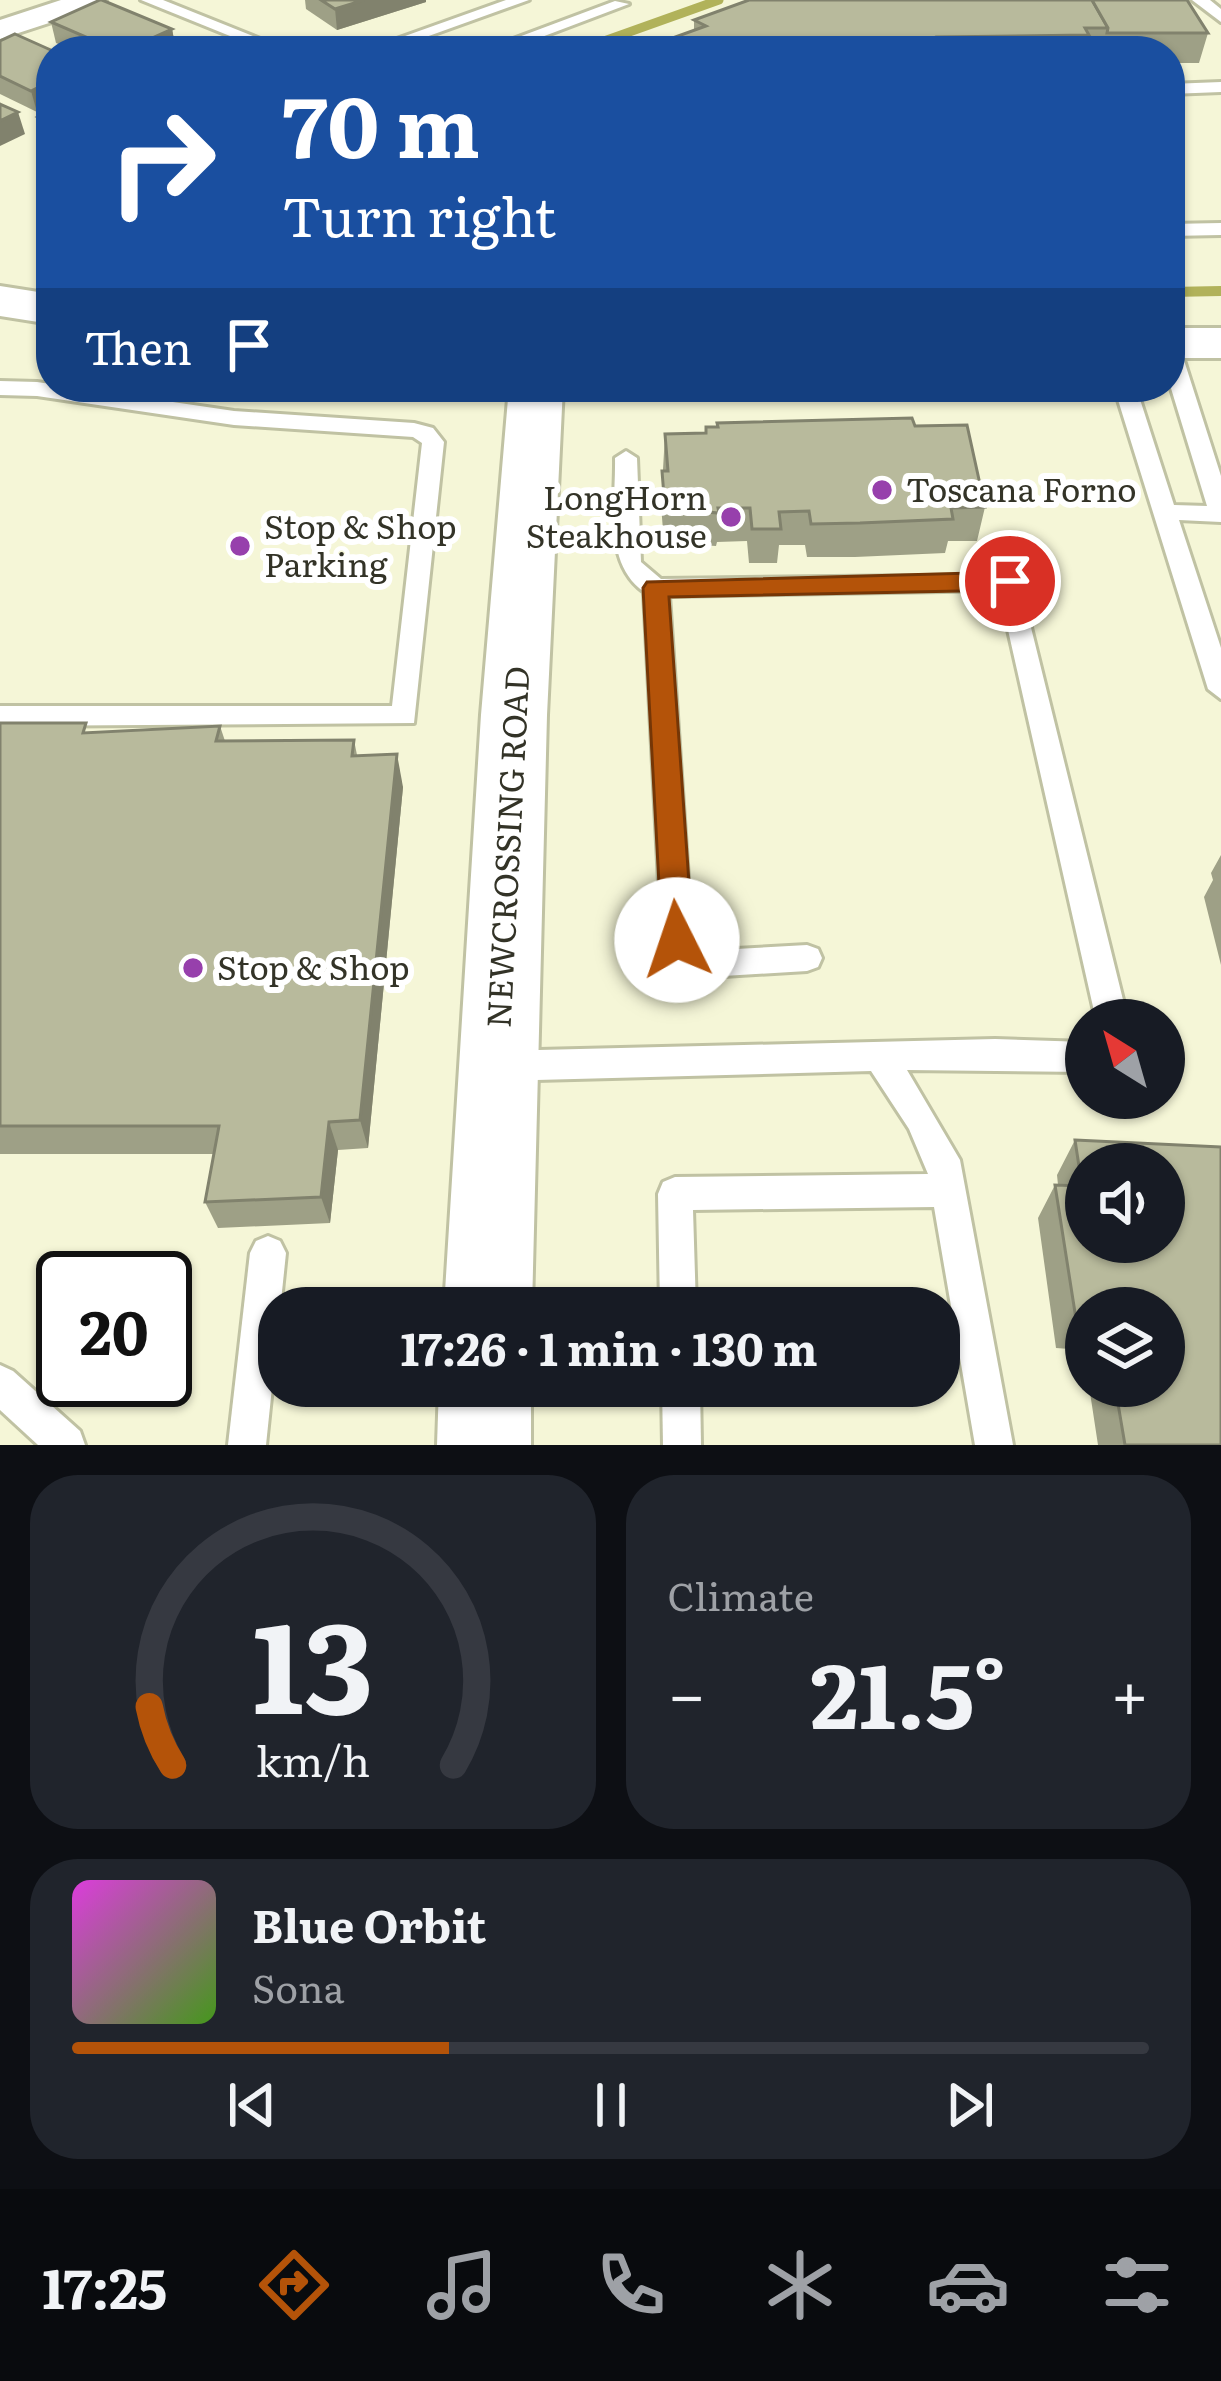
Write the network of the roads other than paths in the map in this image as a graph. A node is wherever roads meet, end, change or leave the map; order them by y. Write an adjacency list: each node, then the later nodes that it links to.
1 (91, 0): 7 (street)
2 (149, 0): 8 (lane)
3 (521, 0): 9 (lane)
4 (1200, 0): 6 (lane)
5 (621, 4): 10 (lane)
6 (1221, 17)
7 (0, 30)
8 (243, 36)
9 (415, 36)
10 (531, 36)
11 (1185, 90): 12 (lane)
12 (1218, 92)
13 (1185, 230): 14 (lane)
14 (1221, 230)
15 (0, 301): 16 (street)
16 (36, 307)
17 (1221, 343): 18 (street)
18 (1185, 346)
19 (0, 388): 20 (lane)
20 (36, 389)
21 (1185, 396): 27 (lane)
22 (113, 402): 30 (lane)
23 (535, 402): 35 (street, NEWCROSSING ROAD)
24 (1130, 402): 26 (lane)
25 (626, 458): 28 (lane)
26 (1164, 512): 27 (lane); 29 (lane)
27 (1221, 513)
28 (656, 588): 31 (lane); 32 (lane)
29 (1221, 689)
30 (0, 716)
31 (807, 958)
32 (1107, 999)
33 (879, 1056): 34 (lane); 35 (lane); 36 (lane)
34 (1065, 1057)
35 (497, 1066): 38 (street, NEWCROSSING ROAD)
36 (948, 1190): 39 (lane); 47 (lane)
37 (268, 1253): 44 (lane)
38 (489, 1287)
39 (677, 1287)
40 (0, 1384): 43 (lane)
41 (485, 1407): 45 (street)
42 (681, 1407): 46 (lane)
43 (66, 1445)
44 (247, 1445)
45 (484, 1445)
46 (682, 1445)
47 (994, 1445)

